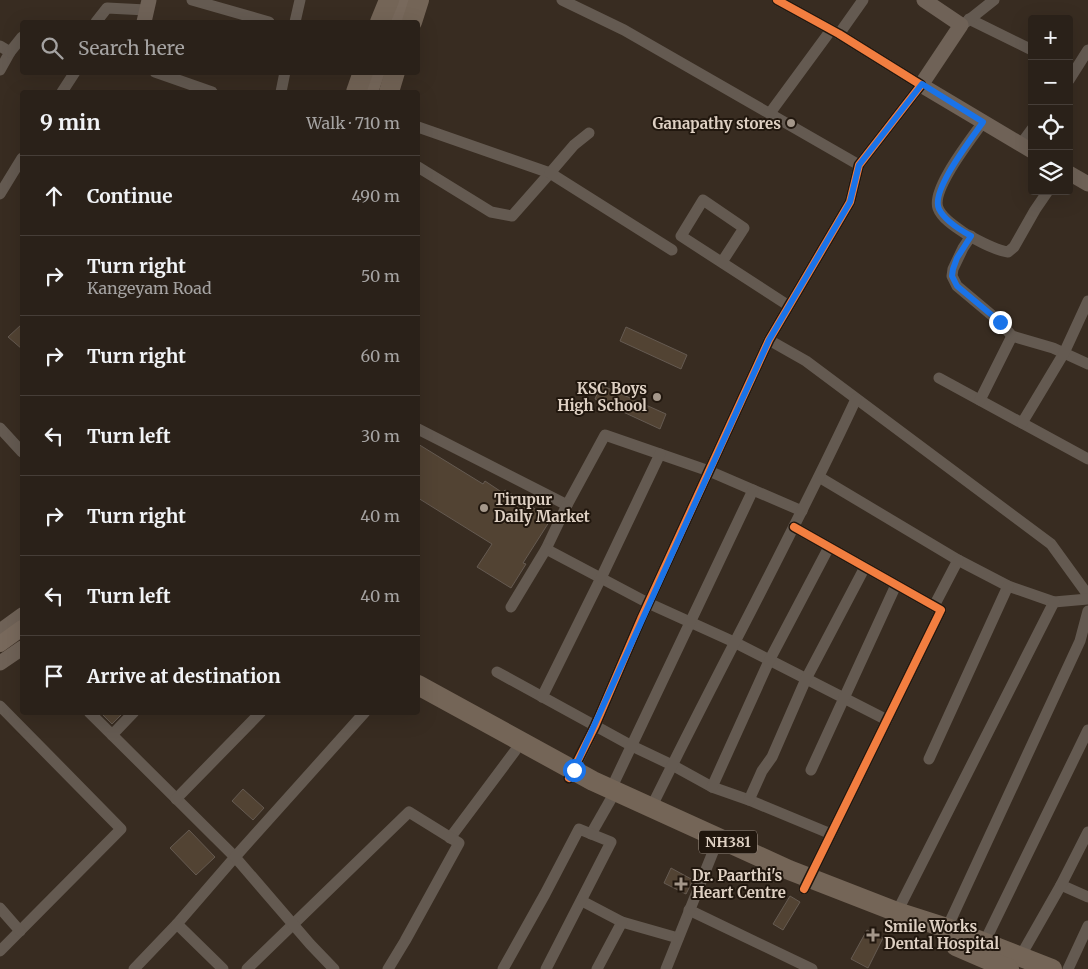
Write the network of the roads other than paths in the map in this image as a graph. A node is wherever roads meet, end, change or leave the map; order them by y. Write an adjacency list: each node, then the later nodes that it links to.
1 (192, 0): 14 (street)
2 (300, 0): 15 (street)
3 (389, 0): 16 (highway)
4 (402, 0): 17 (main road)
5 (413, 0): 18 (main road)
6 (419, 0): 19 (highway)
7 (562, 0): 43 (street)
8 (776, 0): 21 (street)
9 (862, 0): 21 (street)
10 (924, 0): 20 (main road)
11 (994, 0): 20 (street)
12 (146, 11): 13 (street)
13 (97, 20)
14 (262, 20)
15 (295, 20)
16 (381, 20)
17 (395, 20)
18 (406, 20)
19 (413, 20)
20 (965, 22): 23 (street); 35 (main road)
21 (835, 32): 35 (street); 43 (street)
22 (20, 38): 24 (street)
23 (1028, 48)
24 (5, 49): 26 (street)
25 (1088, 50): 27 (street)
26 (0, 70)
27 (1073, 70)
28 (73, 75): 36 (street)
29 (164, 75): 37 (street)
30 (284, 75): 38 (street)
31 (361, 75): 39 (highway)
32 (376, 75): 40 (main road)
33 (387, 75): 41 (main road)
34 (394, 75): 42 (highway)
35 (922, 84): 44 (main road); 49 (street)
36 (63, 90)
37 (206, 90)
38 (281, 90)
39 (357, 90)
40 (371, 90)
41 (382, 90)
42 (390, 90)
43 (770, 114): 49 (street)
44 (983, 122): 47 (main road); 56 (street)
45 (420, 128): 51 (street)
46 (590, 133): 51 (street)
47 (1026, 147)
48 (20, 161): 54 (street)
49 (859, 165): 60 (street)
50 (420, 168): 51 (street)
51 (550, 173): 57 (street)
52 (1073, 175): 53 (main road)
53 (1088, 184)
54 (2, 187)
55 (1045, 195): 56 (street)
56 (971, 236): 61 (street)
57 (672, 250)
58 (722, 262): 58 (street); 60 (street)
59 (1088, 301): 63 (street)
60 (789, 306): 62 (street)
61 (1012, 336): 63 (street); 67 (street)
62 (769, 340): 66 (street); 74 (street)
63 (1064, 353): 64 (street); 68 (street)
64 (1088, 364)
65 (939, 378): 67 (street)
66 (856, 399): 75 (street); 87 (street)
67 (980, 400): 68 (street)
68 (1022, 423): 73 (street)
69 (0, 428): 71 (street)
70 (420, 430): 77 (street)
71 (20, 450)
72 (660, 454): 74 (street); 77 (street); 84 (street)
73 (1088, 459)
74 (709, 471): 76 (street); 90 (street)
75 (819, 477): 78 (street); 82 (street)
76 (753, 490): 78 (street); 95 (street)
77 (567, 505): 81 (street)
78 (802, 511): 79 (street)
79 (794, 527): 80 (street); 99 (street)
80 (829, 547): 83 (street); 103 (street)
81 (546, 549): 84 (street); 92 (street)
82 (958, 560): 86 (street); 91 (street)
83 (865, 567): 85 (street); 106 (street)
84 (601, 578): 90 (street); 108 (street)
85 (896, 585): 91 (street); 109 (street)
86 (1008, 586): 89 (street); 122 (street)
87 (1088, 595)
88 (1088, 600): 89 (street)
89 (1054, 602): 143 (street)
90 (648, 603): 95 (street); 117 (street)
91 (934, 606): 116 (street)
92 (511, 607)
93 (1088, 611): 98 (street)
94 (20, 616): 96 (main road)
95 (691, 623): 99 (street); 120 (street)
96 (7, 626): 100 (main road)
97 (20, 638): 102 (main road)
98 (1084, 641): 148 (street)
99 (734, 642): 103 (street); 123 (street)
100 (0, 644)
101 (20, 649): 104 (main road)
102 (0, 652)
103 (769, 661): 106 (street); 126 (street)
104 (0, 663)
105 (497, 672): 108 (street)
106 (806, 679): 109 (street); 129 (street)
107 (420, 686): 125 (highway, NH381)
108 (542, 697): 117 (street)
109 (843, 698): 116 (street); 124 (street)
110 (420, 700): 121 (highway, NH381)
111 (1, 711): 149 (street)
112 (92, 715): 119 (street)
113 (131, 715): 119 (street)
114 (258, 715): 128 (street)
115 (362, 715): 136 (street)
116 (887, 720): 133 (street)
117 (595, 726): 120 (street); 125 (street)
118 (1088, 730): 151 (street)
119 (112, 735): 128 (street)
120 (632, 746): 123 (street); 127 (street)
121 (515, 751): 125 (highway, NH381); 134 (street)
122 (929, 759)
123 (672, 765): 126 (street); 130 (street)
124 (811, 770)
125 (571, 774): 127 (highway, NH381)
126 (712, 787): 129 (street)
127 (611, 794): 130 (highway, NH381); 132 (street); 135 (highway, NH381)
128 (176, 799): 136 (street)
129 (749, 800): 133 (street)
130 (651, 808): 137 (highway, NH381)
131 (1088, 832): 138 (street)
132 (591, 834): 140 (street); 159 (street)
133 (831, 834): 137 (street)
134 (450, 838): 146 (street); 158 (street)
135 (715, 846): 137 (highway, NH381); 142 (street)
136 (235, 857): 145 (street); 146 (street)
137 (807, 884): 143 (highway, NH381); 153 (highway, NH381)
138 (1061, 885): 139 (street); 153 (street)
139 (1088, 896)
140 (582, 901): 144 (street); 160 (street)
141 (0, 908): 149 (street)
142 (689, 910): 150 (street); 163 (street)
143 (897, 912): 148 (highway, NH381)
144 (622, 922): 150 (street); 161 (street)
145 (177, 924): 154 (street); 155 (street)
146 (293, 924): 156 (street); 157 (street)
147 (1088, 926): 165 (street)
148 (947, 928): 151 (highway, NH381)
149 (20, 931): 152 (street)
150 (678, 938): 162 (street)
151 (984, 943): 153 (highway, NH381)
152 (0, 951)
153 (1014, 963): 164 (highway, NH381)
154 (134, 969)
155 (223, 969)
156 (247, 969)
157 (334, 969)
158 (388, 969)
159 (503, 969)
160 (546, 969)
161 (597, 969)
162 (666, 969)
163 (812, 969)
164 (1052, 969)
165 (1068, 969)

